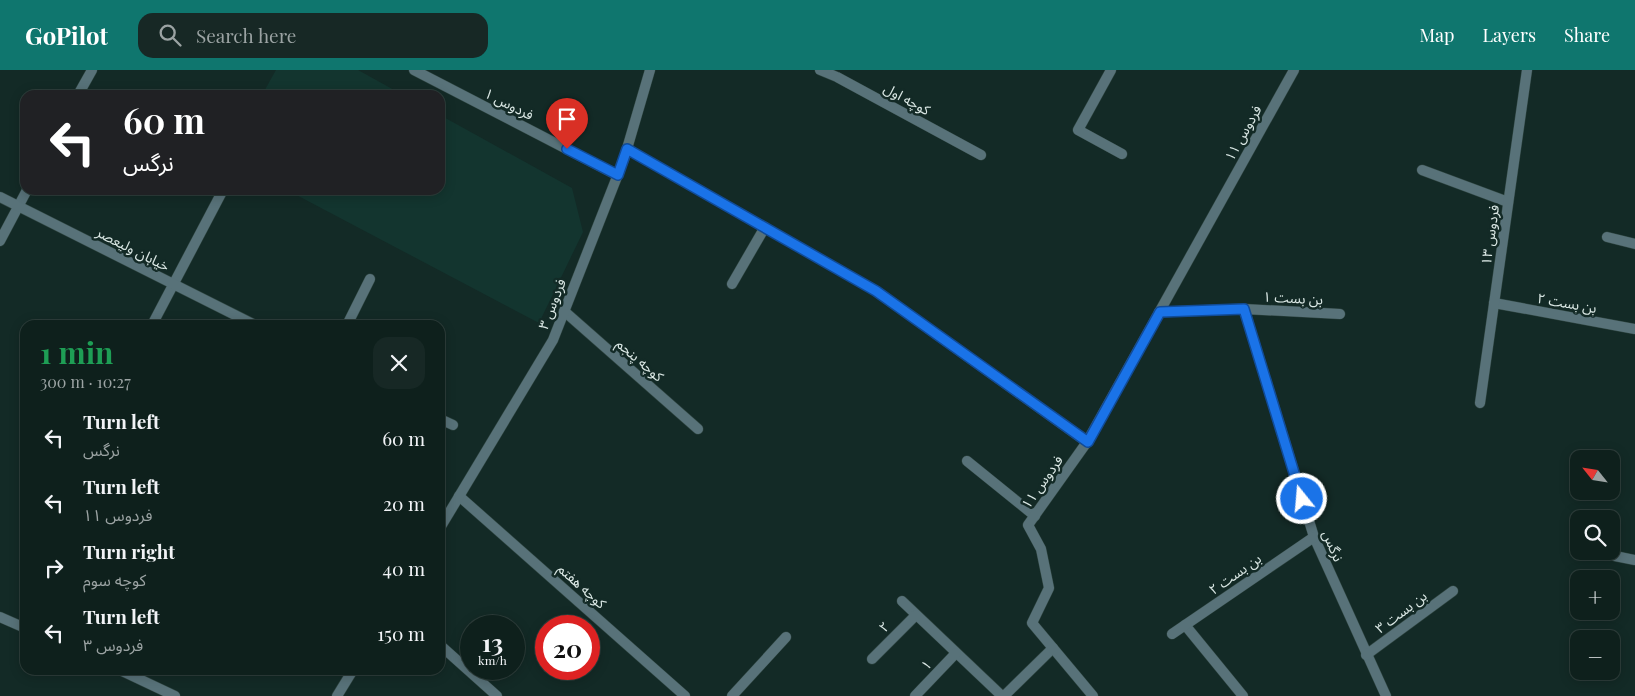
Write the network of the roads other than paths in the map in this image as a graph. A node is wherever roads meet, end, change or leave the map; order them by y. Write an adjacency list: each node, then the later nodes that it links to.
1 (92, 70): 8 (street)
2 (414, 70): 13 (street, فردوس ۱)
3 (650, 70): 9 (street, فردوس ۳)
4 (820, 70): 11 (street, کوچه اول)
5 (1111, 70): 10 (street)
6 (1294, 70): 29 (street, فردوس ۱۱)
7 (1527, 70): 17 (street, فردوس ۱۳)
8 (81, 90)
9 (627, 149): 13 (street, فردوس ۳); 19 (street)
10 (1122, 154)
11 (981, 155)
12 (1422, 170): 17 (street)
13 (618, 175): 28 (street, فردوس ۳)
14 (24, 195): 18 (street)
15 (220, 195): 24 (street)
16 (0, 197): 18 (street, خیابان ولیعصر)
17 (1508, 202): 26 (street, فردوس ۱۳)
18 (19, 206): 21 (street); 24 (street, خیابان ولیعصر)
19 (765, 227): 25 (street); 39 (street)
20 (1607, 237): 22 (street)
21 (0, 240)
22 (1635, 244)
23 (370, 279): 33 (street)
24 (174, 284): 31 (street); 32 (street, خیابان ولیعصر)
25 (732, 284)
26 (1494, 303): 34 (street, بن بست ۲); 35 (street, فردوس ۱۳)
27 (1244, 309): 29 (street); 30 (street, بن بست ۱); 44 (street, نرگس)
28 (564, 311): 38 (street, کوچه پنجم); 41 (street, فردوس ۳)
29 (1160, 312): 39 (street, فردوس ۱۱)
30 (1340, 314)
31 (155, 320)
32 (244, 320)
33 (350, 320)
34 (1635, 329)
35 (1480, 403)
36 (445, 421): 37 (street)
37 (453, 425)
38 (698, 429)
39 (1088, 442): 42 (street, فردوس ۱۱)
40 (967, 462): 42 (street)
41 (460, 496): 43 (street, فردوس ۳); 65 (street, کوچه هفتم)
42 (1035, 516): 55 (street, فردوس ۱۱)
43 (445, 520)
44 (1314, 537): 51 (street, بن بست ۲); 58 (street, نرگس)
45 (1620, 557): 46 (street)
46 (1635, 560)
47 (1453, 591): 58 (street, بن بست ۳)
48 (902, 601): 49 (street)
49 (916, 614): 57 (street); 59 (street, ۲)
50 (0, 617): 52 (street)
51 (1185, 625): 53 (street, بن بست ۲); 70 (street)
52 (20, 626)
53 (1172, 634)
54 (786, 637): 66 (street)
55 (1053, 648): 68 (street); 69 (street, فردوس ۱۱)
56 (445, 649): 64 (street)
57 (956, 653): 67 (street, ۱); 68 (street)
58 (1366, 655): 71 (street, نرگس)
59 (872, 659)
60 (131, 675): 62 (street)
61 (350, 675): 63 (street)
62 (175, 696)
63 (337, 696)
64 (497, 696)
65 (685, 696)
66 (732, 696)
67 (915, 696)
68 (1003, 696)
69 (1093, 696)
70 (1243, 696)
71 (1386, 696)

